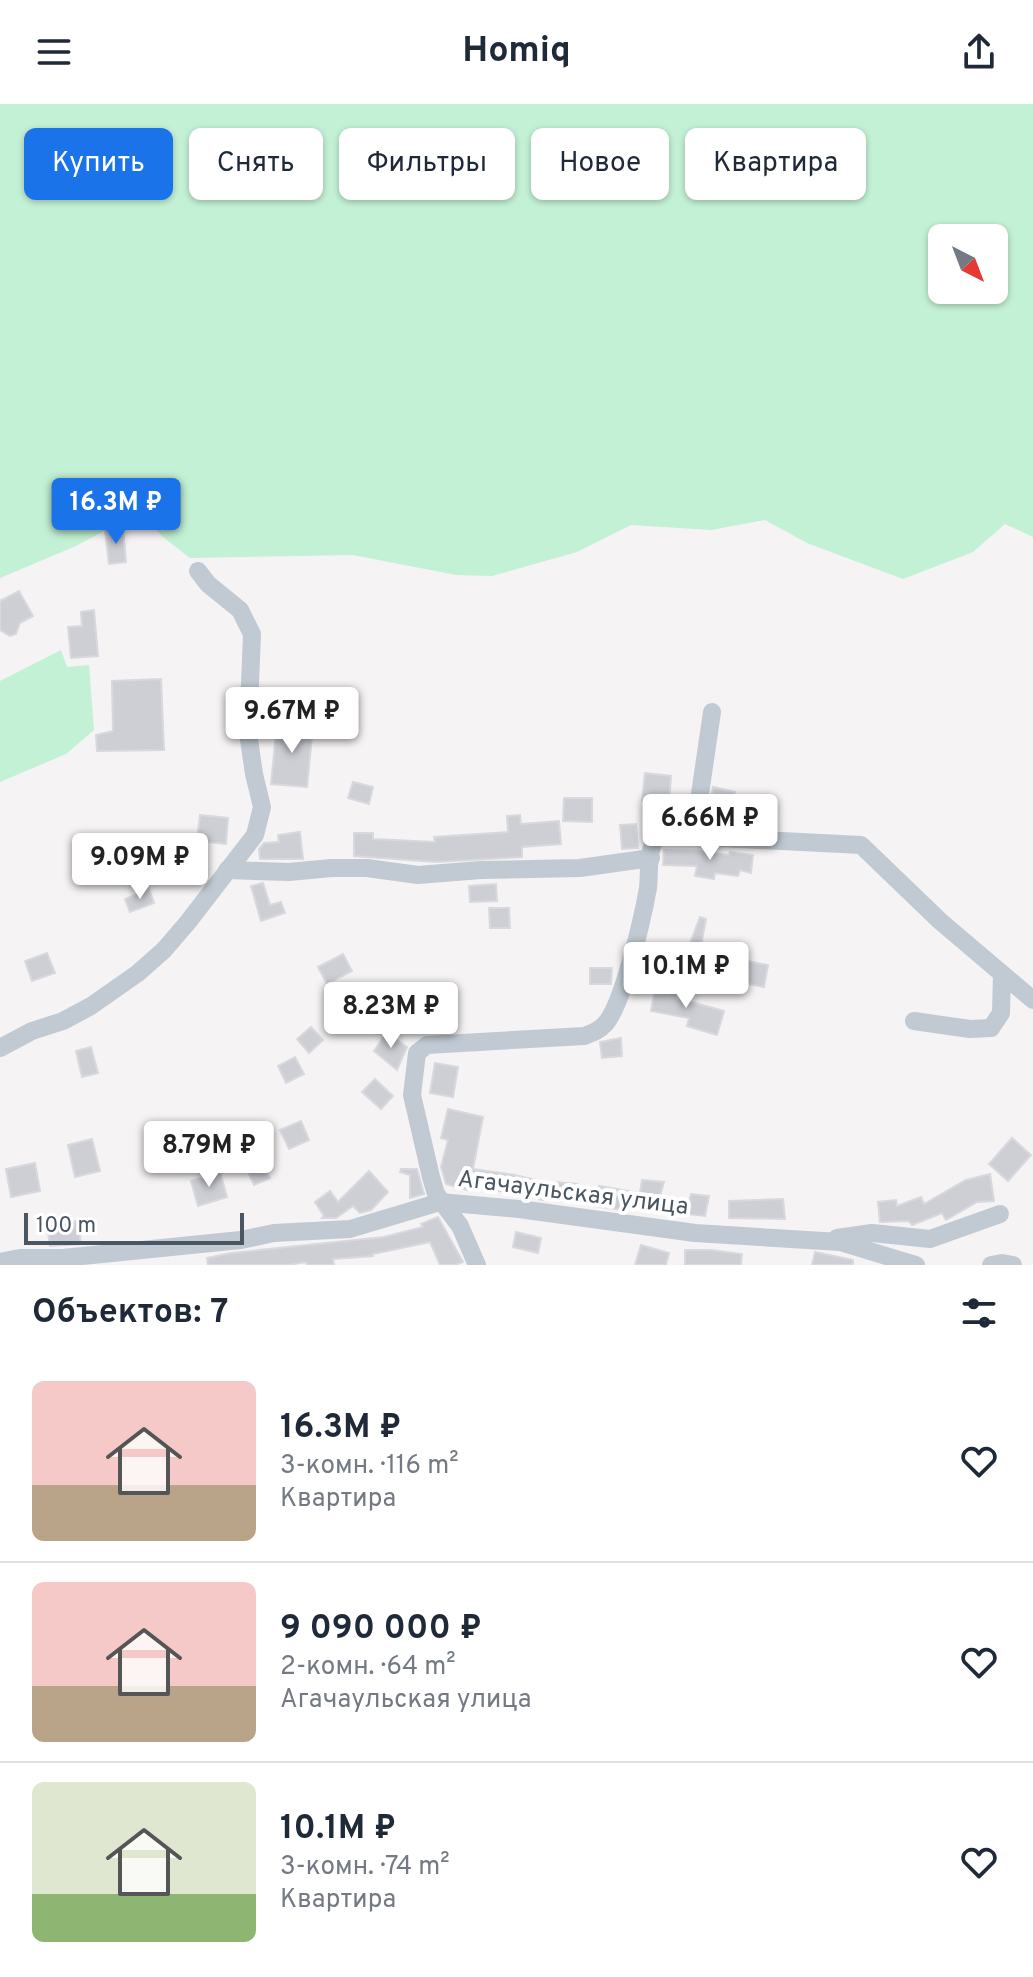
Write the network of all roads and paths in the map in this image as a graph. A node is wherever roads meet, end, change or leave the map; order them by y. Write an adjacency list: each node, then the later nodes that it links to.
1 (198, 571): 5 (street)
2 (712, 712): 3 (street)
3 (694, 835): 4 (street); 6 (street)
4 (651, 858): 5 (street); 10 (street)
5 (227, 870): 9 (street)
6 (1002, 974): 7 (street); 8 (street)
7 (1028, 988)
8 (914, 1021)
9 (0, 1048)
10 (440, 1202): 12 (street, Агачаульская улица); 13 (street, Агачаульская улица); 14 (street)
11 (1000, 1214): 12 (street, Агачаульская улица)
12 (811, 1241): 15 (street, Агачаульская улица)
13 (0, 1262)
14 (477, 1265)
15 (916, 1265)
16 (991, 1265): 17 (street)
17 (1013, 1265)

